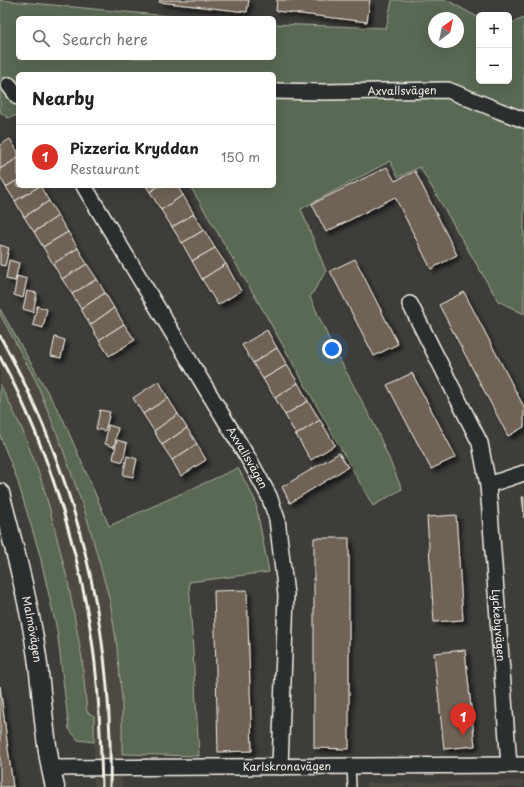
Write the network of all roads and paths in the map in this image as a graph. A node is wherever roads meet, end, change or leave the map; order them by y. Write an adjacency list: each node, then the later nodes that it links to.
1 (16, 84): 3 (street)
2 (276, 91): 4 (street, Axvallsvägen)
3 (16, 94)
4 (524, 120)
5 (85, 188): 12 (street, Axvallsvägen)
6 (410, 304): 8 (street, Lyckebyvägen)
7 (524, 473): 8 (street)
8 (488, 485): 10 (street, Lyckebyvägen)
9 (0, 493): 13 (street, Malmövägen)
10 (517, 765): 11 (street, Karlskronavägen)
11 (351, 766): 12 (street, Karlskronavägen); 16 (lane)
12 (280, 767): 13 (street, Karlskronavägen)
13 (50, 768): 14 (street, Malmövägen); 15 (street, Malmövägen)
14 (43, 787)
15 (55, 787)
16 (352, 787)

